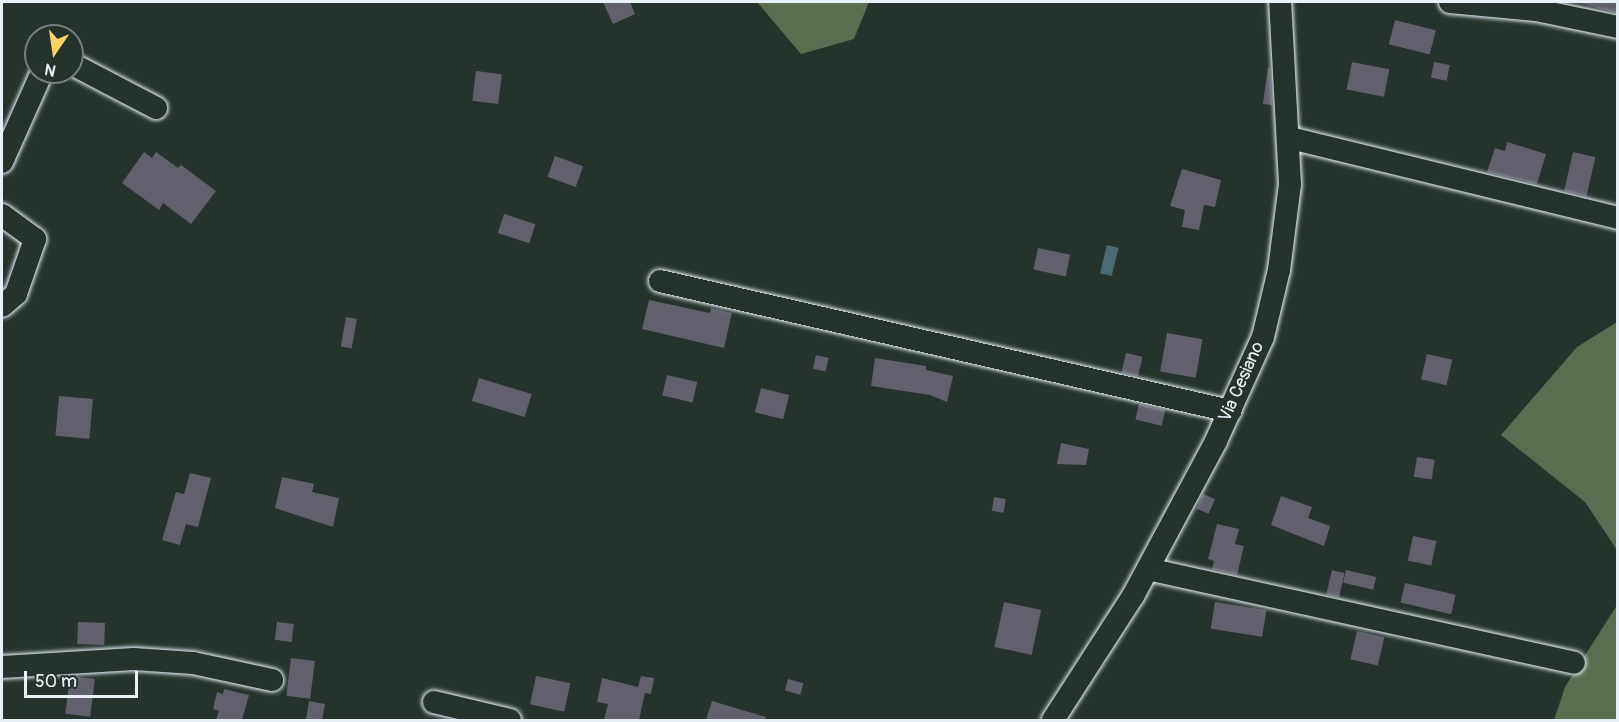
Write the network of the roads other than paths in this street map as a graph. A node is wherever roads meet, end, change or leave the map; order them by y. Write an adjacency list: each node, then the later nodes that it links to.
1 (1280, 2): 7 (street, Via Cesiano)
2 (1450, 2): 3 (street)
3 (1617, 27)
4 (84, 70): 6 (street)
5 (37, 84): 8 (street)
6 (156, 108)
7 (1290, 138): 10 (street); 13 (street, Via Cesiano)
8 (2, 162)
9 (2, 215): 12 (street)
10 (1617, 218)
11 (660, 281): 13 (street)
12 (2, 306)
13 (1230, 411): 14 (street, Via Cesiano)
14 (1148, 569): 15 (street); 20 (street, Via Cesiano)
15 (1574, 663)
16 (2, 667): 17 (street)
17 (272, 680)
18 (434, 702): 19 (street)
19 (510, 720)
20 (1053, 720)

